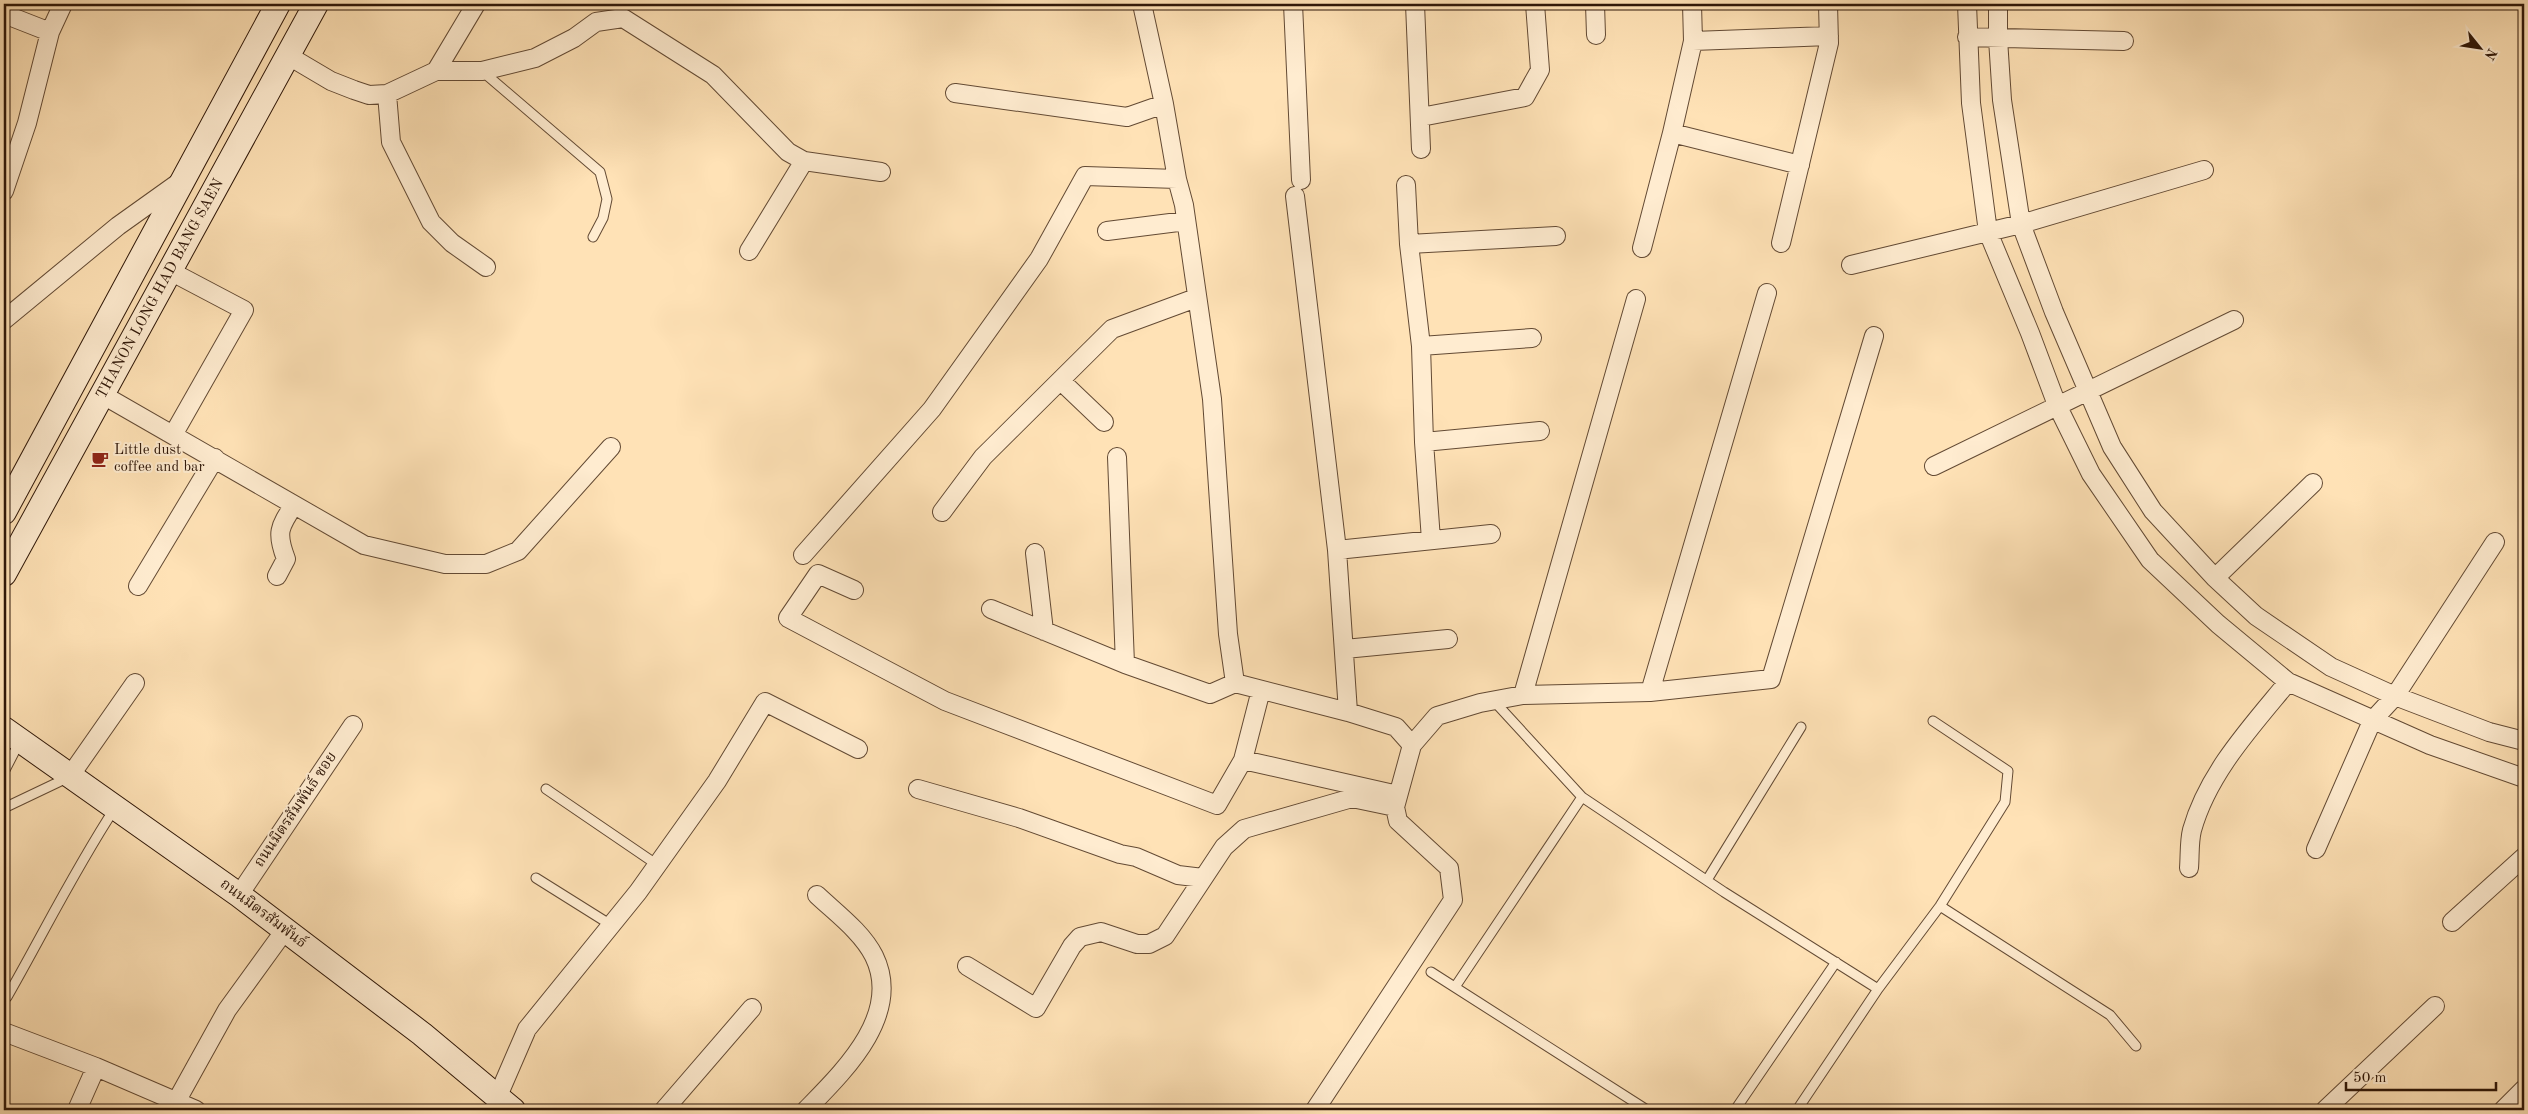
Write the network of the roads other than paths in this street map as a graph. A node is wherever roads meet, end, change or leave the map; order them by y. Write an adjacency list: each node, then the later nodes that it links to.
1 (63, 4): 15 (street)
2 (278, 4): 36 (main road, THANON LONG HAD BANG SAEN)
3 (316, 4): 22 (main road, THANON LONG HAD BANG SAEN)
4 (476, 4): 24 (street)
5 (1142, 4): 27 (street)
6 (1293, 4): 37 (street)
7 (1415, 4): 28 (street)
8 (1535, 4): 28 (street)
9 (1595, 4): 16 (street)
10 (1692, 4): 20 (street)
11 (1828, 4): 17 (street)
12 (1967, 4): 18 (street)
13 (1998, 4): 19 (street)
14 (4, 14): 15 (street)
15 (50, 32): 39 (street)
16 (1596, 35)
17 (1829, 36): 20 (street); 32 (street)
18 (1967, 37): 19 (street); 44 (street)
19 (1998, 39): 21 (street); 42 (street)
20 (1693, 41): 29 (street)
21 (2124, 41)
22 (288, 55): 26 (street); 53 (main road, THANON LONG HAD BANG SAEN)
23 (482, 70): 24 (street); 31 (street); 46 (lane)
24 (436, 71): 26 (street)
25 (955, 93): 27 (street)
26 (387, 94): 52 (street)
27 (1164, 104): 35 (street)
28 (1421, 117): 30 (street)
29 (1672, 133): 32 (street); 49 (street)
30 (1421, 149)
31 (804, 161): 34 (street); 50 (street)
32 (1800, 165): 47 (street)
33 (2204, 170): 42 (street)
34 (881, 172)
35 (1177, 179): 41 (street); 83 (street)
36 (184, 180): 57 (street); 76 (main road, THANON LONG HAD BANG SAEN)
37 (1301, 180)
38 (1406, 185): 48 (street)
39 (4, 186)
40 (1295, 196): 81 (street)
41 (1186, 221): 43 (street); 55 (street)
42 (2021, 224): 44 (street); 63 (street)
43 (1106, 231)
44 (1988, 232): 51 (street); 65 (street)
45 (1556, 236): 48 (street)
46 (593, 237)
47 (1781, 243)
48 (1409, 244): 61 (street)
49 (1642, 248)
50 (749, 251)
51 (1851, 265)
52 (486, 267)
53 (170, 271): 64 (main road, THANON LONG HAD BANG SAEN); 68 (street)
54 (1767, 293): 98 (street)
55 (1196, 298): 62 (street); 96 (street)
56 (1636, 299): 99 (street)
57 (4, 320)
58 (2234, 320): 63 (street)
59 (1874, 336): 98 (street)
60 (1532, 338): 61 (street)
61 (1421, 346): 69 (street)
62 (1061, 381): 66 (street); 77 (street)
63 (2088, 390): 65 (street); 86 (street)
64 (103, 395): 68 (street); 84 (main road, THANON LONG HAD BANG SAEN)
65 (2057, 405): 73 (street); 95 (street)
66 (1104, 422)
67 (1540, 431): 69 (street)
68 (173, 435): 72 (street)
69 (1424, 442): 79 (street)
70 (611, 447): 75 (street)
71 (1117, 457): 93 (street)
72 (215, 458): 75 (street); 87 (street)
73 (1934, 466)
74 (2313, 482): 86 (street)
75 (294, 504): 85 (street)
76 (4, 512)
77 (942, 512)
78 (1491, 534): 79 (street)
79 (1431, 540): 81 (street)
80 (2495, 542): 100 (street)
81 (1336, 550): 92 (street)
82 (1035, 553): 90 (street)
83 (803, 555)
84 (4, 574)
85 (277, 576)
86 (2215, 578): 100 (street)
87 (138, 586)
88 (854, 590): 111 (street)
89 (991, 609): 90 (street)
90 (1044, 631): 93 (street)
91 (1448, 639): 92 (street)
92 (1345, 649): 102 (street)
93 (1125, 664): 96 (street)
94 (135, 682): 113 (street)
95 (2288, 682): 104 (street); 124 (street)
96 (1235, 683): 97 (street)
97 (1261, 690): 102 (street); 111 (street)
98 (1650, 692): 99 (street)
99 (1523, 695): 101 (street)
100 (2395, 696): 104 (street); 108 (street)
101 (1494, 700): 109 (street); 117 (lane)
102 (1348, 712): 109 (street)
103 (1933, 721): 130 (lane)
104 (2372, 721): 114 (street); 121 (street)
105 (353, 725): 129 (street, ถนนมิตรสัมพันธ์ ซอย)
106 (1801, 727): 127 (lane)
107 (12, 735): 112 (lane); 113 (main road, ถนนมิตรสัมพันธ์)
108 (2524, 741)
109 (1412, 745): 118 (street)
110 (858, 749): 123 (street)
111 (1243, 760): 118 (street)
112 (4, 772)
113 (70, 776): 119 (lane); 120 (main road, ถนนมิตรสัมพันธ์)
114 (2524, 778)
115 (546, 788): 123 (lane)
116 (918, 788): 126 (street)
117 (1582, 797): 127 (lane); 137 (lane)
118 (1396, 801): 126 (street); 151 (street)
119 (4, 808)
120 (116, 808): 129 (main road, ถนนมิตรสัมพันธ์); 139 (lane)
121 (2316, 848)
122 (2524, 857): 131 (street)
123 (656, 864): 132 (street)
124 (2189, 868)
125 (536, 878): 132 (lane)
126 (1203, 878): 135 (street)
127 (1707, 880): 134 (lane)
128 (817, 894): 150 (street)
129 (240, 895): 133 (main road, ถนนมิตรสัมพันธ์)
130 (1940, 906): 138 (lane); 143 (lane)
131 (2452, 922)
132 (611, 925): 146 (street)
133 (284, 930): 146 (main road, ถนนมิตรสัมพันธ์); 147 (street)
134 (1836, 962): 138 (lane); 153 (lane)
135 (967, 966)
136 (1431, 972): 137 (lane)
137 (1455, 987): 152 (lane)
138 (1878, 988): 154 (lane)
139 (7, 997)
140 (2434, 1006): 155 (street)
141 (752, 1008): 149 (street)
142 (4, 1032): 144 (street)
143 (2136, 1046)
144 (96, 1067): 147 (street); 148 (street)
145 (2524, 1089): 156 (street)
146 (505, 1103)
147 (188, 1108)
148 (77, 1110)
149 (664, 1110)
150 (806, 1110)
151 (1315, 1110)
152 (1647, 1110)
153 (1735, 1110)
154 (1797, 1110)
155 (2325, 1110)
156 (2503, 1110)

